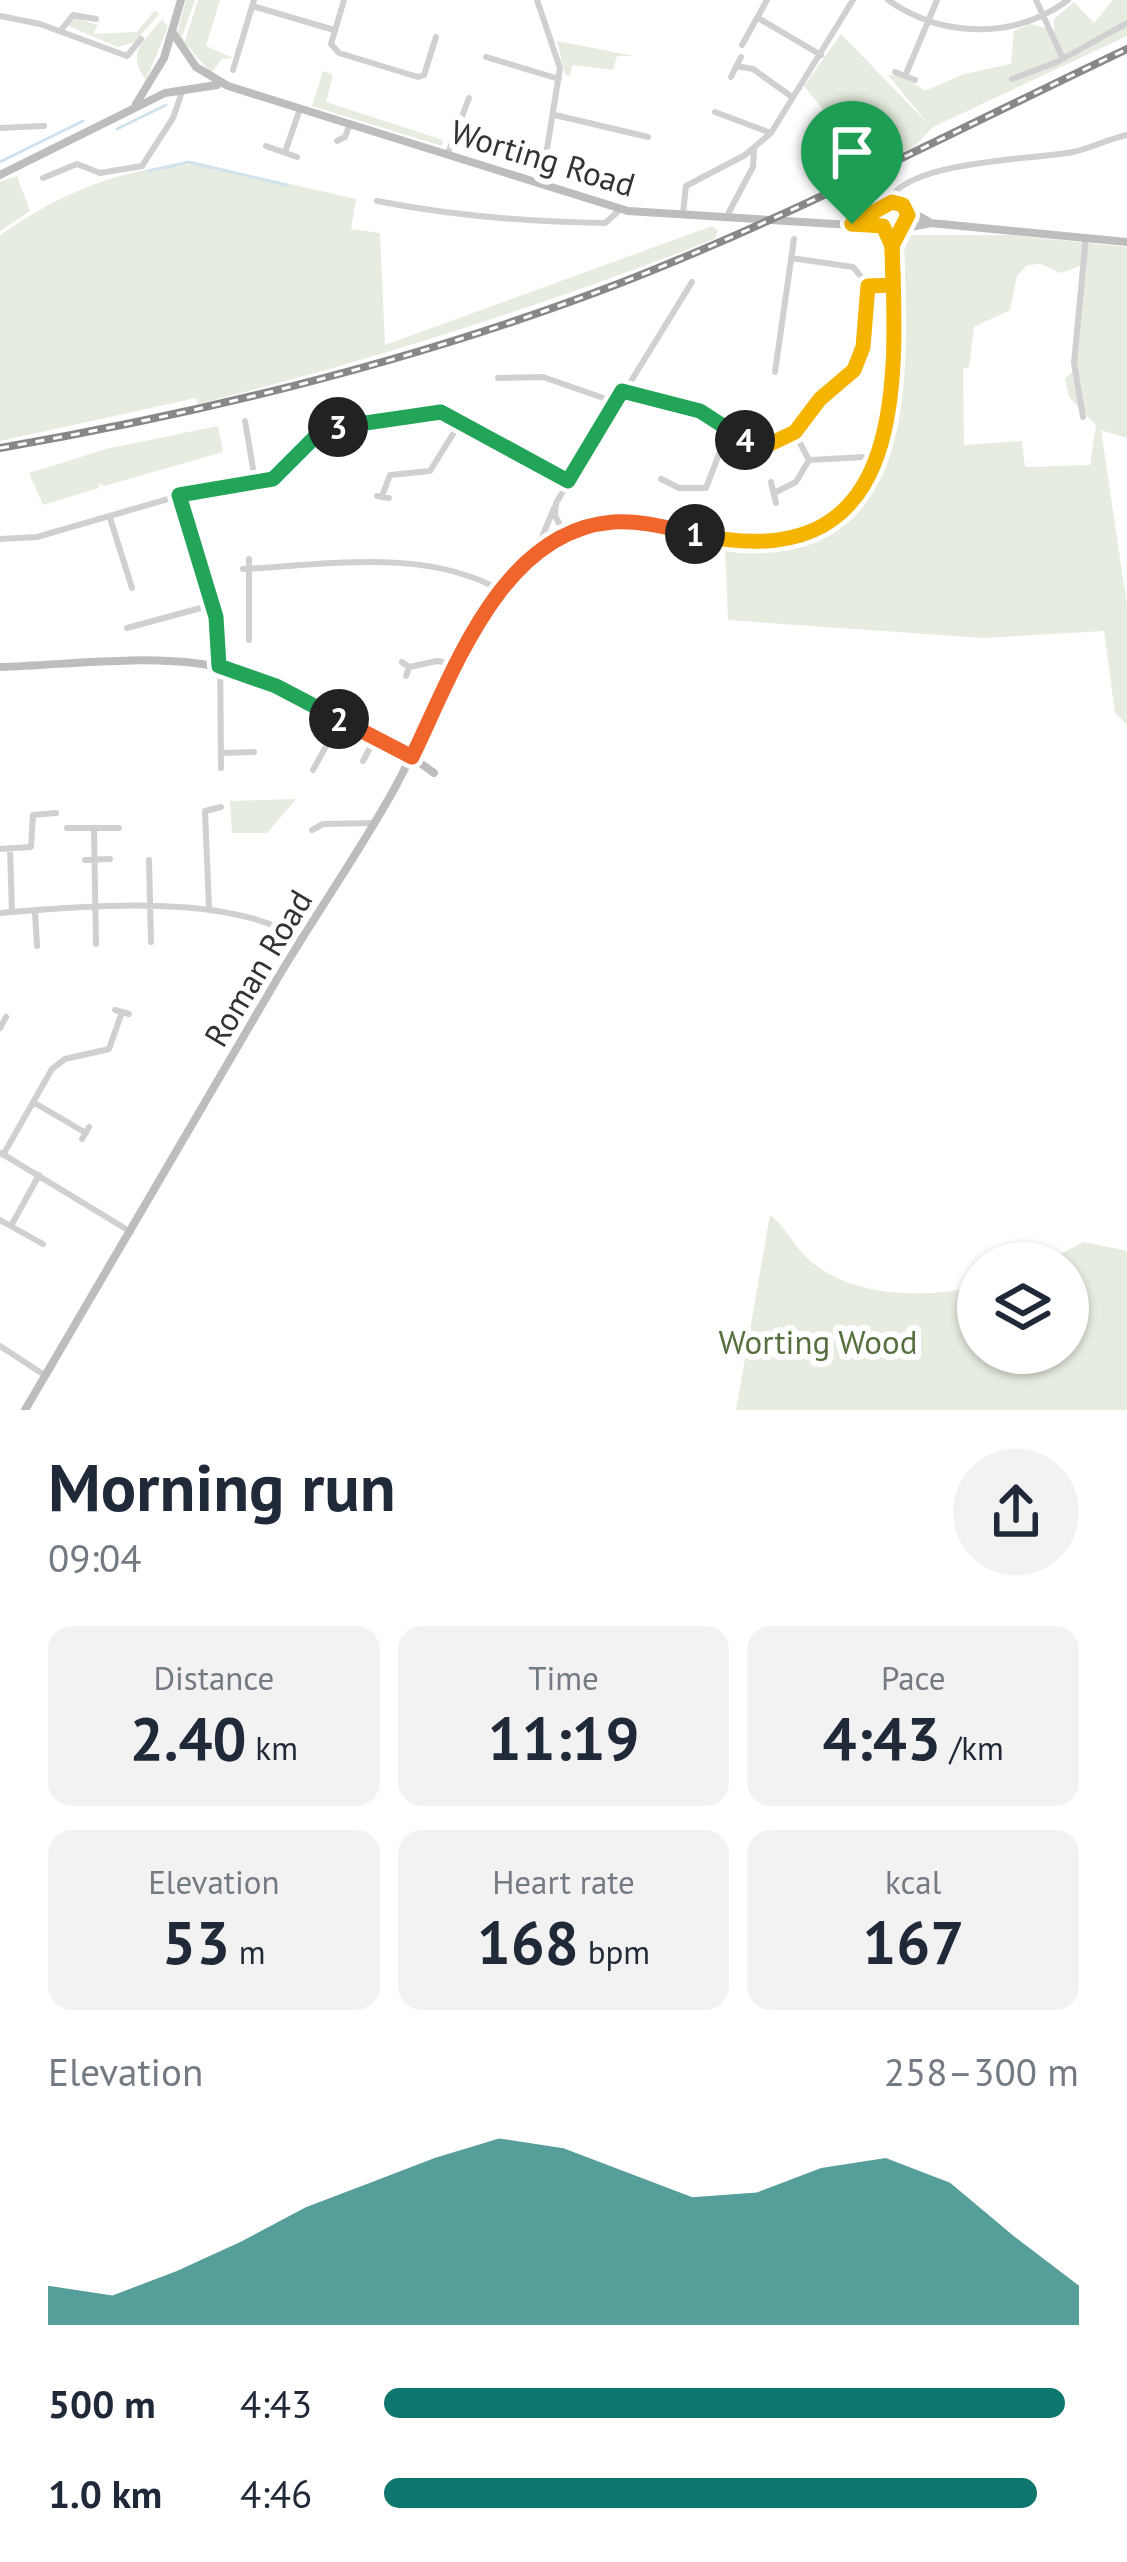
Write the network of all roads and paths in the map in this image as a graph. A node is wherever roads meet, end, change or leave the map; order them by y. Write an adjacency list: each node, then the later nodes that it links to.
1 (182, 0): 19 (street)
2 (344, 0): 18 (street)
3 (537, 0): 35 (street)
4 (767, 0): 13 (street)
5 (853, 0): 23 (street)
6 (888, 0): 15 (street)
7 (937, 0): 15 (street)
8 (1036, 0): 11 (street)
9 (1068, 0): 11 (street)
10 (254, 3): 18 (street); 30 (street)
11 (1043, 15): 15 (street); 28 (street)
12 (0, 16): 17 (street)
13 (758, 18): 22 (street); 23 (street)
14 (96, 19): 17 (street)
15 (925, 22): 32 (street)
16 (1127, 23): 28 (street)
17 (61, 30): 21 (street)
18 (334, 30): 20 (street)
19 (173, 33): 26 (street); 27 (street)
20 (436, 38)
21 (141, 39)
22 (742, 45)
23 (821, 55): 41 (street)
24 (487, 57): 35 (street)
25 (741, 57): 29 (street)
26 (164, 58): 27 (street); 33 (street)
27 (188, 59): 38 (street, Worting Road); 39 (street)
28 (1063, 59): 36 (street)
29 (736, 66): 34 (street); 41 (street)
30 (233, 70)
31 (895, 72): 32 (street)
32 (906, 74): 37 (street)
33 (154, 77): 40 (street); 44 (street)
34 (730, 77)
35 (560, 79): 47 (street)
36 (1012, 79)
37 (915, 80)
38 (228, 86): 39 (street, Worting Road); 46 (street, Worting Road)
39 (185, 87): 40 (street); 45 (street)
40 (166, 93): 44 (street); 45 (street)
41 (792, 97): 51 (street)
42 (469, 98): 58 (street)
43 (728, 102): 51 (street)
44 (135, 105): 60 (street)
45 (178, 108): 61 (street)
46 (300, 109): 48 (street, Worting Road); 57 (street)
47 (555, 115): 53 (street); 62 (street)
48 (350, 124): 54 (street); 58 (street, Worting Road)
49 (0, 128): 50 (street)
50 (39, 128)
51 (771, 133): 56 (street)
52 (1127, 135): 63 (street)
53 (648, 137)
54 (337, 140)
55 (266, 146): 57 (street)
56 (754, 149): 66 (street); 69 (street)
57 (286, 152): 59 (street)
58 (448, 153): 62 (street, Worting Road)
59 (297, 157)
60 (0, 175)
61 (43, 178)
62 (542, 180): 68 (street, Worting Road)
63 (906, 186): 65 (street); 67 (street)
64 (377, 201): 68 (street)
65 (904, 206): 67 (street); 70 (street, Worting Road); 72 (street)
66 (743, 208)
67 (883, 208): 71 (street, Worting Road); 72 (street)
68 (621, 209): 69 (street, Worting Road)
69 (682, 217): 71 (street, Worting Road)
70 (931, 223): 72 (street, Worting Road); 73 (street, Worting Road)
71 (852, 224): 72 (street, Worting Road)
72 (893, 229): 78 (street)
73 (1086, 237): 75 (street, Worting Road); 86 (street)
74 (794, 239): 76 (street)
75 (1127, 242)
76 (791, 258): 79 (street); 80 (street)
77 (692, 282): 84 (street, Roman Road)
78 (893, 285): 79 (street); 107 (street)
79 (868, 286): 89 (street)
80 (775, 372)
81 (498, 378): 82 (street)
82 (512, 379): 83 (street); 85 (street)
83 (511, 391)
84 (622, 391): 85 (street, Roman Road); 90 (street)
85 (615, 402): 97 (street, Roman Road)
86 (1083, 417)
87 (245, 421): 96 (street)
88 (461, 421): 96 (street); 97 (street); 102 (street)
89 (795, 432): 90 (street); 93 (street)
90 (727, 433): 99 (street)
91 (864, 457): 92 (street)
92 (850, 458): 93 (street); 94 (street)
93 (809, 460): 100 (street)
94 (850, 469)
95 (661, 479): 99 (street)
96 (255, 480): 101 (street)
97 (568, 481): 105 (street, Roman Road)
98 (771, 482): 100 (street)
99 (706, 488): 103 (street)
100 (774, 493): 104 (street)
101 (179, 495): 106 (street); 112 (street)
102 (383, 497)
103 (712, 502)
104 (776, 503)
105 (554, 508): 107 (street); 109 (street, Roman Road)
106 (109, 517): 108 (street); 110 (street)
107 (566, 534): 109 (street, Roman Road)
108 (0, 539)
109 (535, 554): 111 (street, Roman Road)
110 (132, 589)
111 (502, 591): 114 (street); 115 (street, Roman Road)
112 (212, 604): 113 (street); 116 (street)
113 (127, 628)
114 (249, 640)
115 (458, 665): 118 (street); 124 (street, Roman Road)
116 (219, 666): 117 (street); 119 (street); 122 (street)
117 (0, 667)
118 (406, 668)
119 (341, 719): 120 (street); 126 (street)
120 (375, 737): 123 (street); 124 (street)
121 (254, 752): 122 (street)
122 (221, 753): 125 (street)
123 (368, 757)
124 (412, 757): 127 (street); 130 (street, Roman Road)
125 (221, 768)
126 (313, 770)
127 (434, 773)
128 (221, 808): 141 (street)
129 (56, 813): 135 (street)
130 (375, 824): 134 (street); 147 (street, Roman Road)
131 (68, 828): 133 (street)
132 (119, 828): 133 (street)
133 (94, 829): 137 (street)
134 (312, 830)
135 (5, 849): 139 (street)
136 (110, 859): 137 (street)
137 (89, 860): 143 (street)
138 (149, 860): 142 (street)
139 (10, 878): 140 (street); 144 (street)
140 (0, 879)
141 (209, 907): 142 (street); 147 (street)
142 (150, 908): 143 (street); 148 (street)
143 (95, 910): 145 (street); 149 (street)
144 (12, 912): 145 (street); 146 (street)
145 (35, 912): 150 (street)
146 (0, 913)
147 (301, 940): 158 (street, Roman Road)
148 (151, 942)
149 (96, 944)
150 (37, 946)
151 (122, 1012): 152 (street)
152 (33, 1102): 153 (street); 154 (street)
153 (86, 1133)
154 (2, 1154): 155 (street)
155 (39, 1175): 157 (street); 158 (street)
156 (0, 1220): 157 (street)
157 (11, 1226): 159 (street)
158 (131, 1232): 161 (street, Roman Road)
159 (43, 1244)
160 (0, 1346): 161 (street)
161 (46, 1376): 162 (street, Roman Road)
162 (25, 1410)

